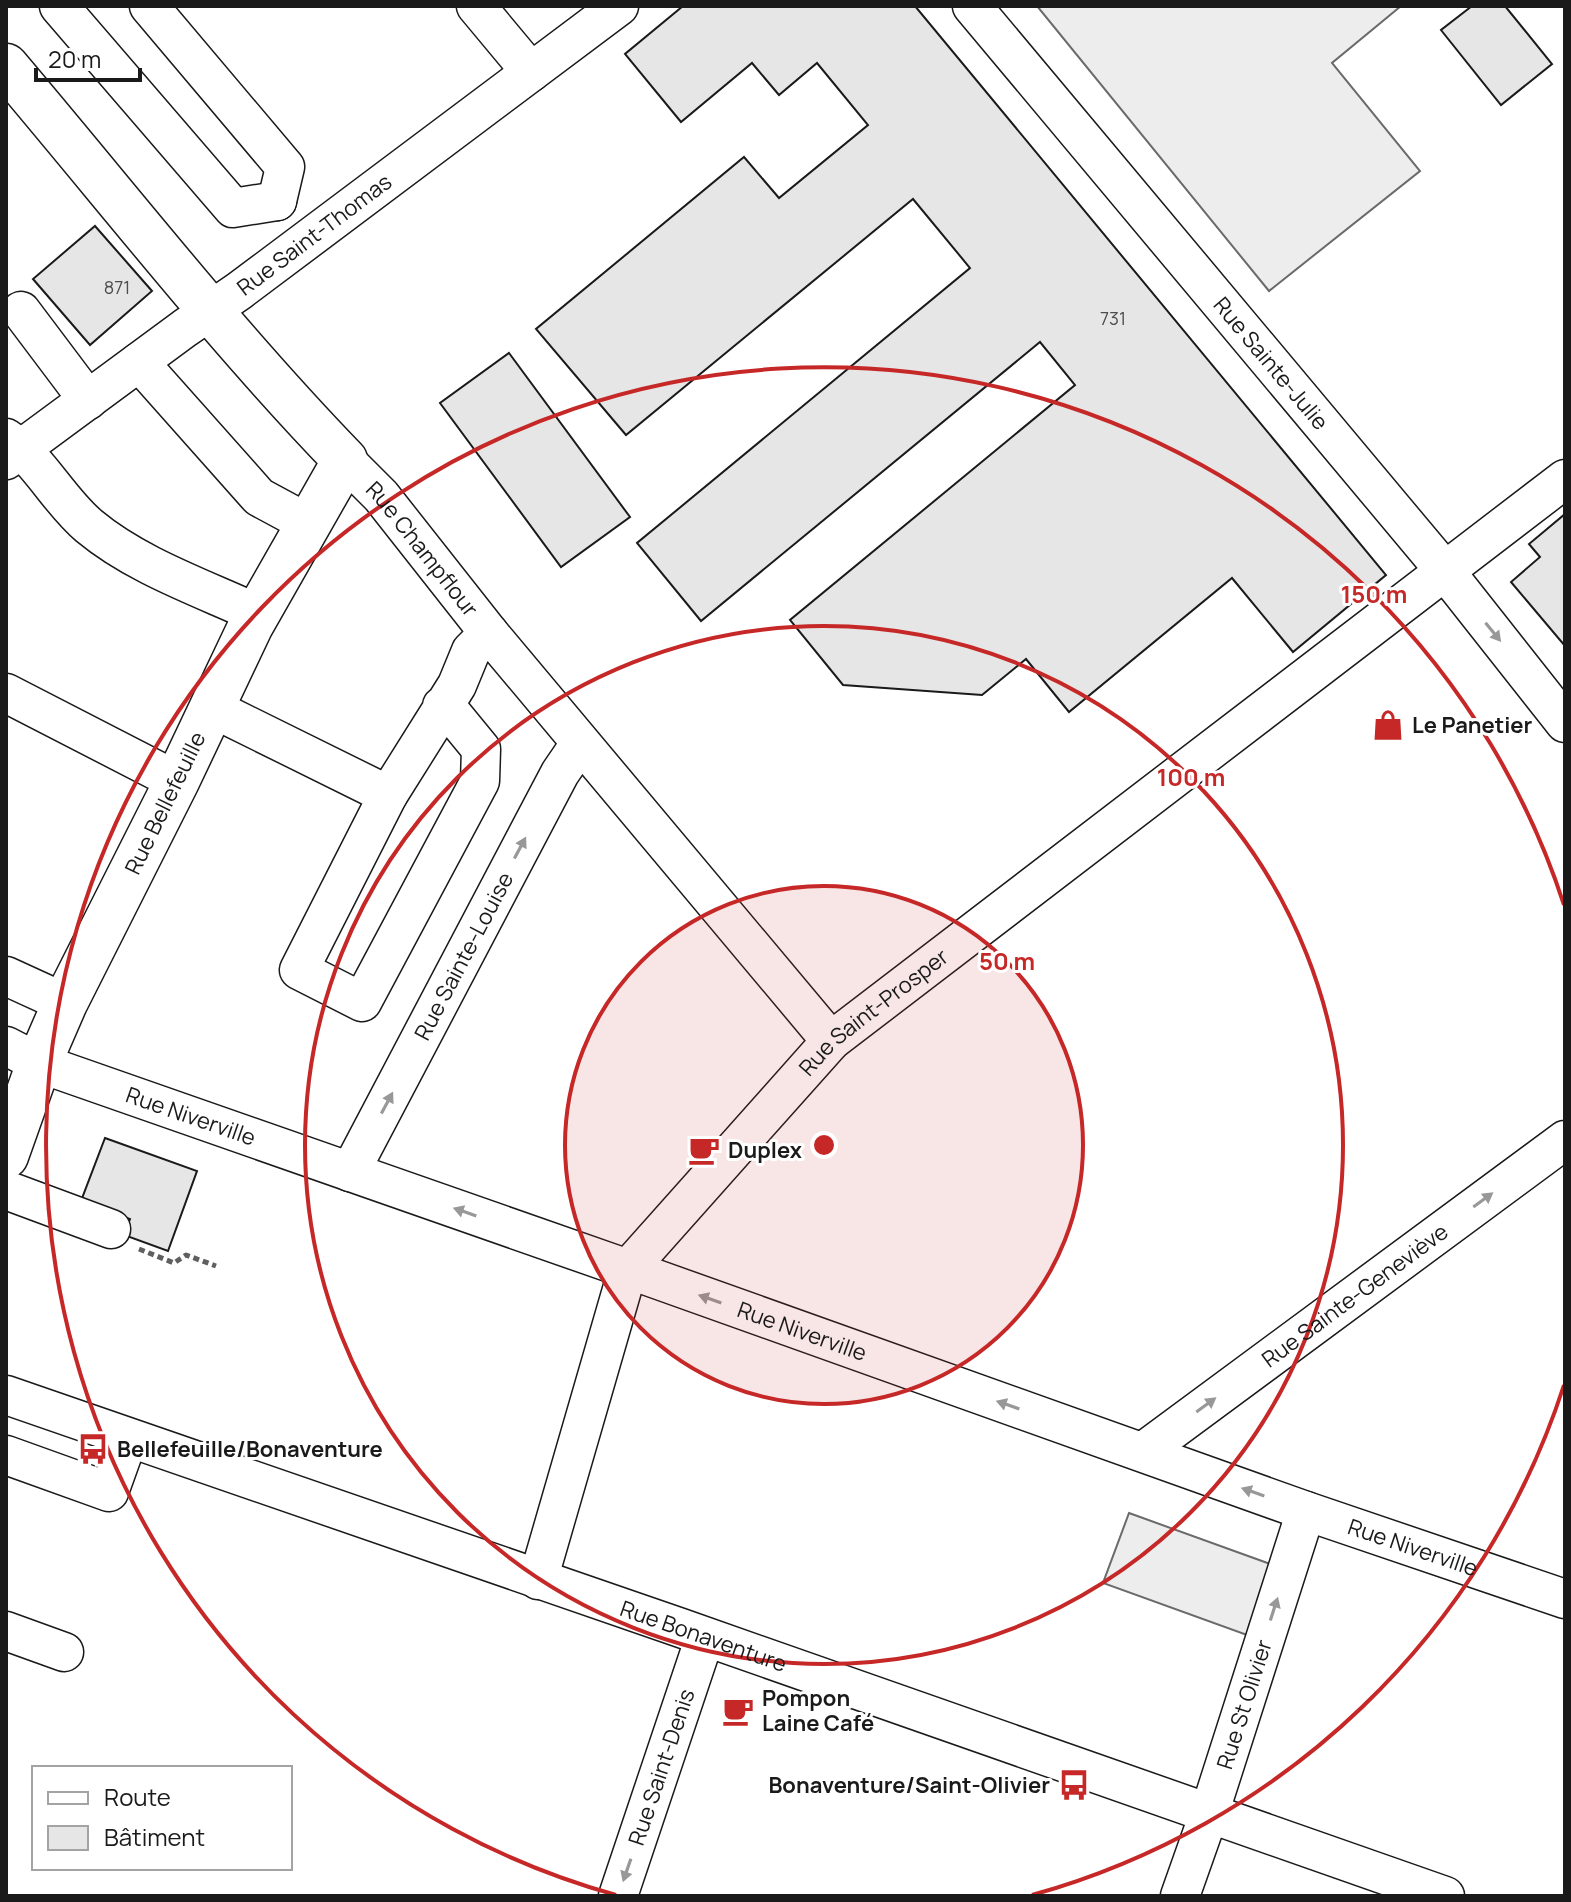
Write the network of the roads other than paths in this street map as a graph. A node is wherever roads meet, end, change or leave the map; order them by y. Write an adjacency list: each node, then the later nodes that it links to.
1 (59, 6): 8 (street)
2 (149, 6): 8 (street)
3 (476, 6): 6 (street)
4 (619, 6): 6 (street, Rue Saint-Thomas)
5 (972, 6): 18 (street, Rue Sainte-Julie)
6 (531, 72): 9 (street, Rue Saint-Thomas)
7 (13, 89): 10 (main road, Rue Champflour)
8 (277, 201): 9 (street)
9 (306, 239): 10 (street, Rue Saint-Thomas)
10 (211, 310): 12 (street, Rue Saint-Thomas); 15 (main road, Rue Champflour)
11 (21, 311): 13 (street)
12 (139, 362): 13 (street, Rue Saint-Thomas); 17 (street)
13 (88, 400): 14 (street, Rue Saint-Thomas)
14 (11, 449): 19 (street)
15 (345, 460): 17 (main road, Rue Bellefeuille); 20 (street, Rue Champflour)
16 (1565, 479): 18 (street, Rue Saint-Prosper)
17 (309, 524): 19 (main road, Rue Bellefeuille)
18 (1445, 571): 24 (street, Rue Sainte-Julie, one-way to 24); 30 (street, Rue Saint-Prosper)
19 (258, 614): 23 (main road, Rue Bellefeuille)
20 (489, 633): 22 (street); 25 (street, Rue Champflour)
21 (6, 693): 26 (street)
22 (442, 706): 27 (street); 27 (street)
23 (212, 708): 26 (main road, Rue Bellefeuille); 27 (street)
24 (1565, 723)
25 (583, 746): 30 (street, Rue Champflour); 34 (street, Rue Sainte-Louise, one-way to 25)
26 (177, 781): 29 (main road, Rue Bellefeuille)
27 (388, 795)
28 (6, 976): 29 (street)
29 (65, 1003): 31 (main road, Rue Bellefeuille)
30 (831, 1041): 37 (street, Rue Saint-Prosper)
31 (22, 1055): 33 (main road, Rue Bellefeuille); 34 (street, Rue Niverville)
32 (1565, 1140): 40 (street, Rue Sainte-Geneviève, one-way to 32)
33 (6, 1156)
34 (350, 1172): 37 (street, Rue Niverville, one-way to 34)
35 (6, 1190): 36 (street)
36 (111, 1229)
37 (628, 1269): 40 (street, Rue Niverville, one-way to 37); 43 (street, Rue Saint-Prosper)
38 (6, 1395): 39 (street, Rue Bonaventure)
39 (128, 1439): 41 (street); 43 (street, Rue Bonaventure)
40 (1144, 1451): 42 (street, Rue Niverville, one-way to 40)
41 (6, 1455)
42 (1306, 1511): 44 (street, Rue Niverville); 48 (street, Rue St Olivier, one-way to 42)
43 (538, 1580): 46 (street, Rue Bonaventure)
44 (1565, 1599)
45 (6, 1631): 47 (street)
46 (705, 1637): 48 (street, Rue Bonaventure); 49 (street, Rue Saint-Denis, one-way to 49)
47 (64, 1652)
48 (1209, 1814): 50 (street, Rue St Olivier); 51 (street, Rue Bonaventure)
49 (618, 1896)
50 (1180, 1896)
51 (1445, 1896)

